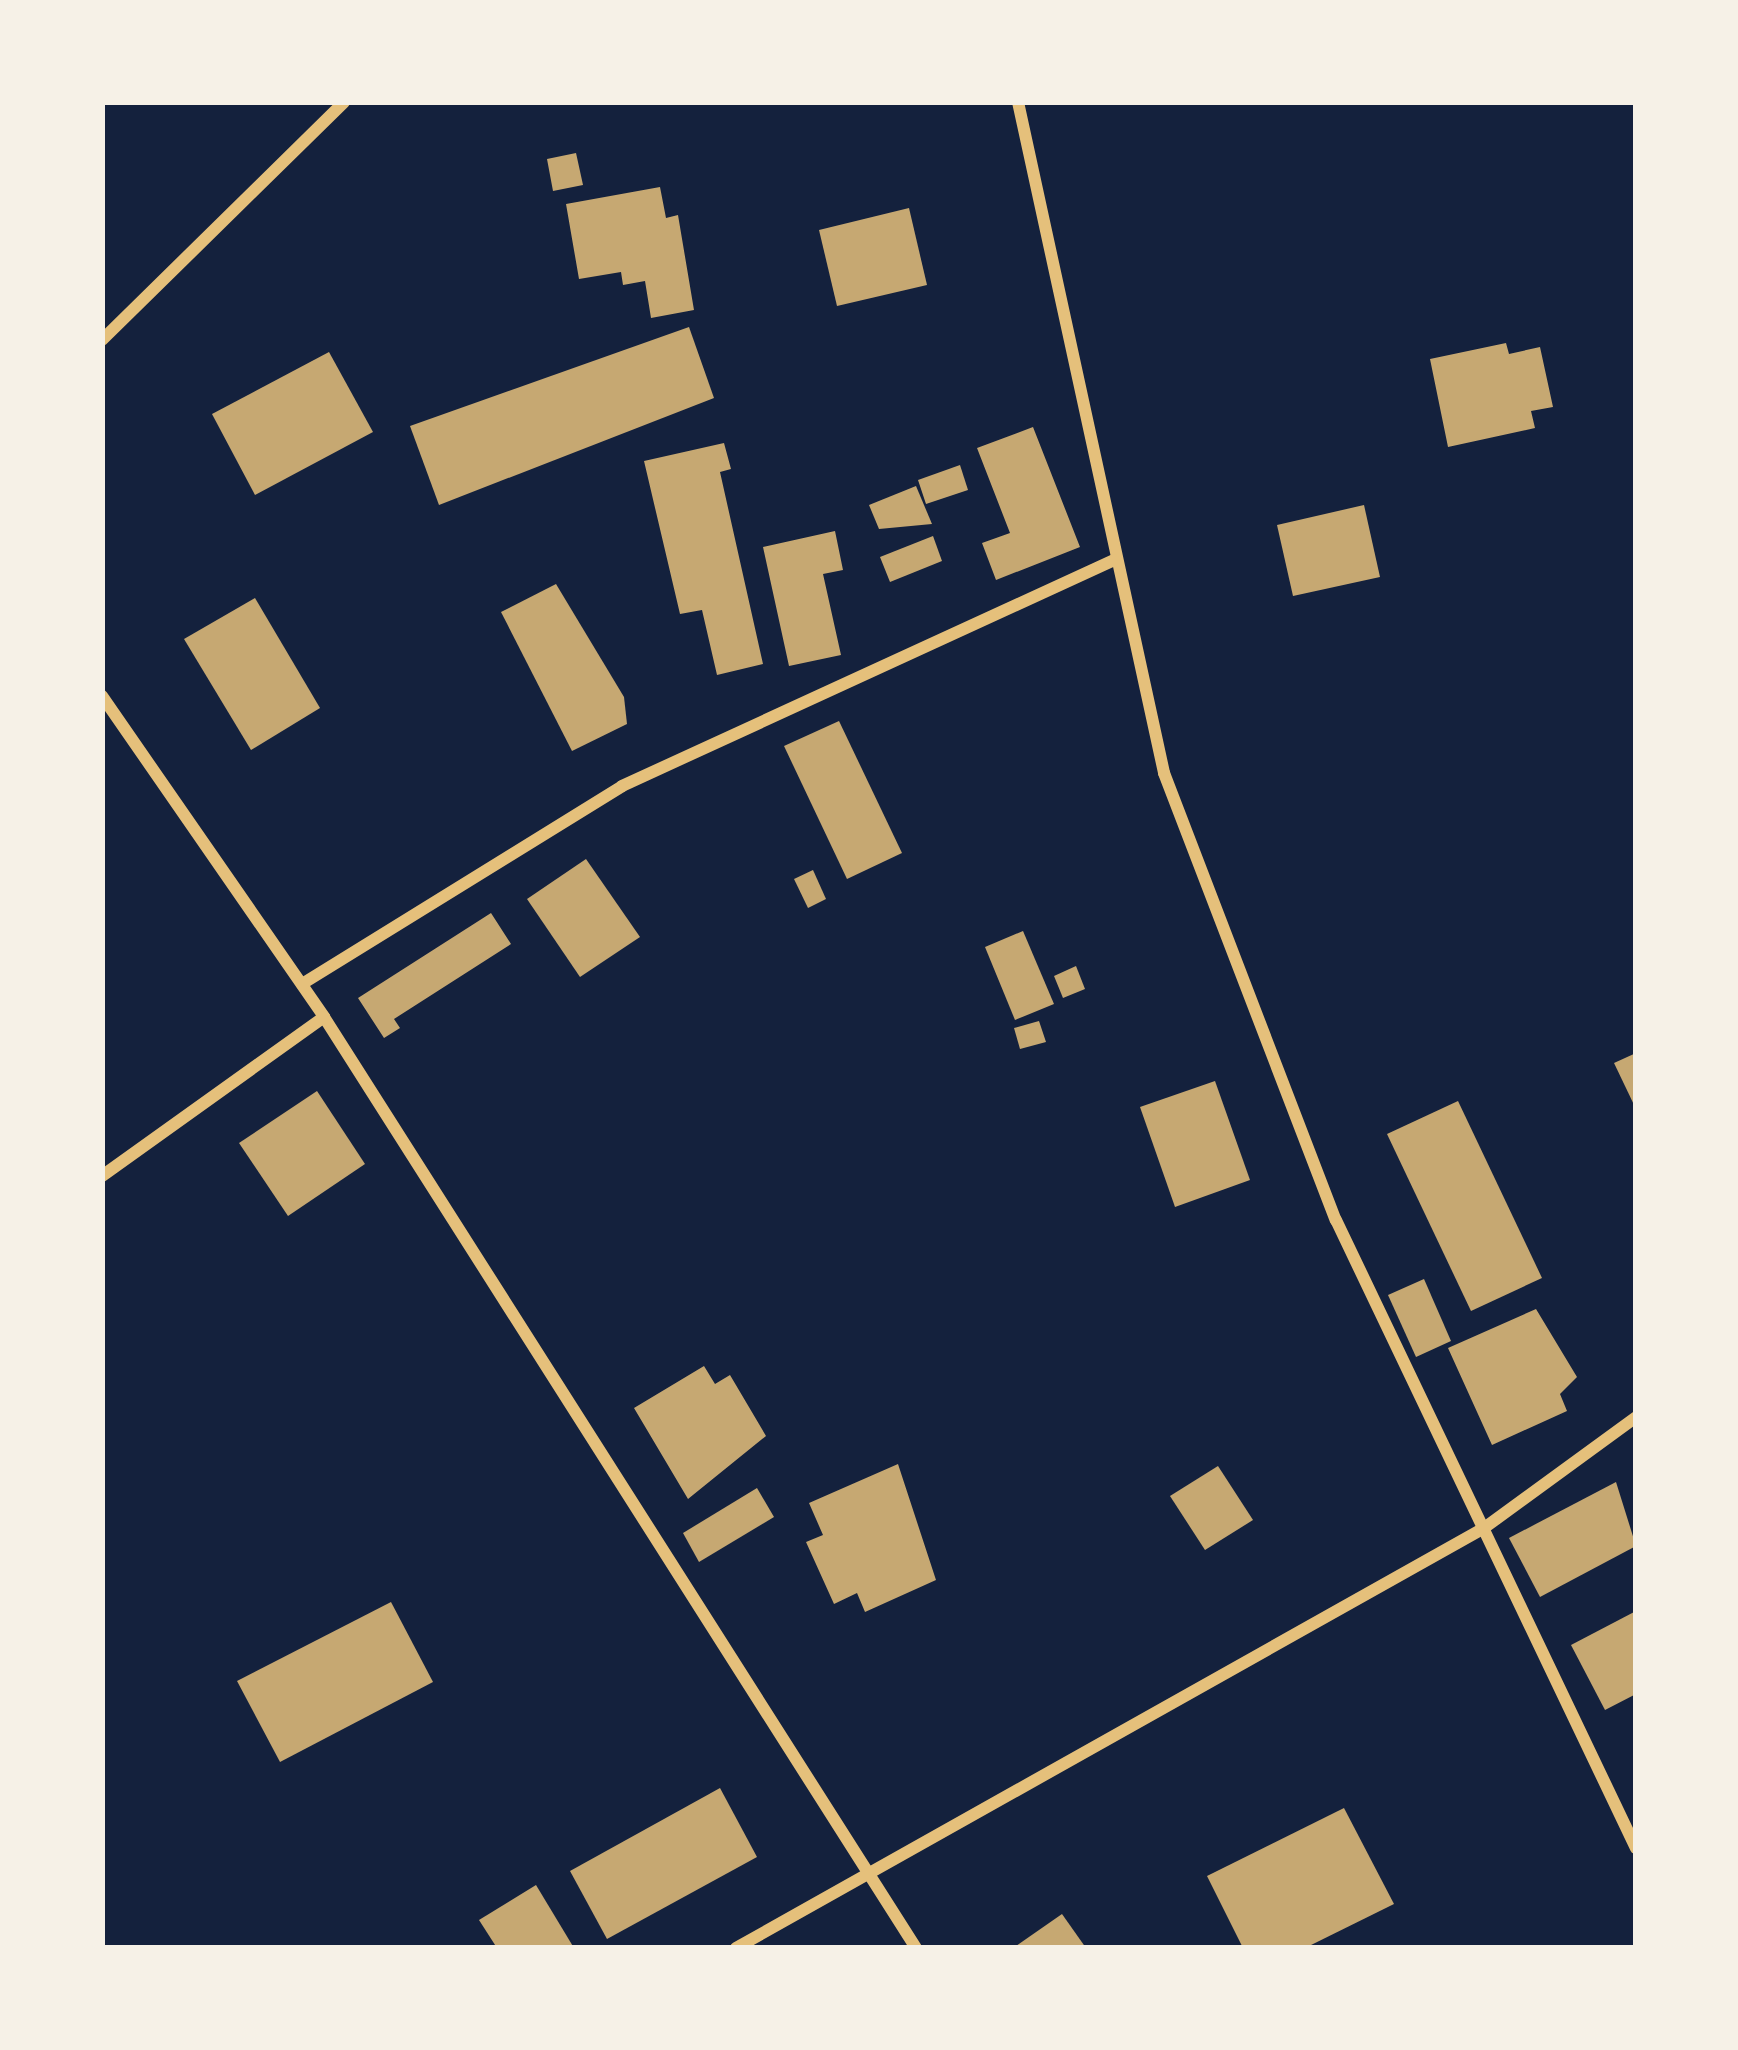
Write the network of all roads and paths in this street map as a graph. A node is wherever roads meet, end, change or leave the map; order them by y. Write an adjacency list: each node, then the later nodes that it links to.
1 (344, 102): 3 (street)
2 (1018, 102): 4 (street)
3 (102, 340)
4 (1114, 560): 6 (street); 10 (street)
5 (102, 696): 6 (street)
6 (302, 984): 7 (street)
7 (324, 1017): 8 (street); 12 (street)
8 (102, 1176)
9 (1636, 1418): 10 (street)
10 (1484, 1528): 11 (street); 12 (street)
11 (1636, 1848)
12 (860, 1874): 13 (street); 14 (street)
13 (736, 1948)
14 (916, 1948)

